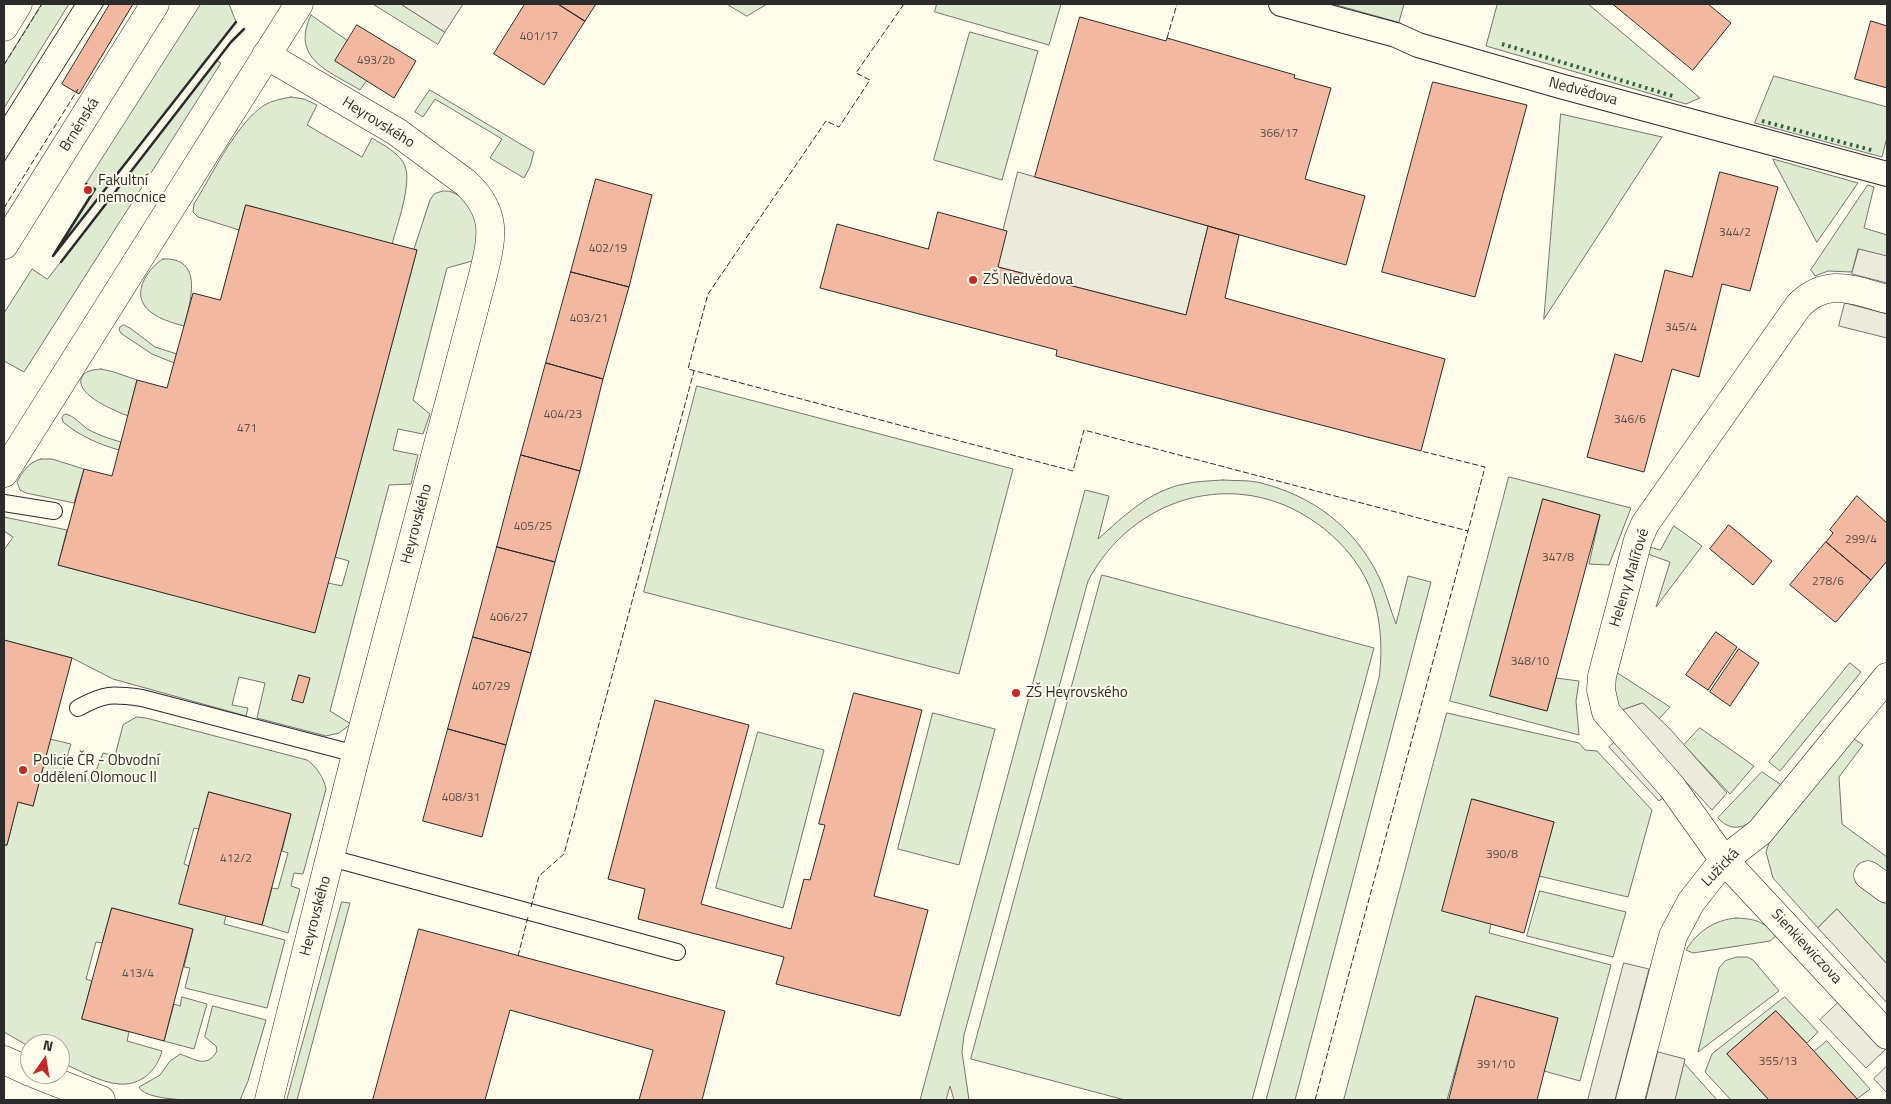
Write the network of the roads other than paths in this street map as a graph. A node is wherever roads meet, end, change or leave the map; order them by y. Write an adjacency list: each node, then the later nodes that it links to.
1 (18, 4): 5 (street)
2 (156, 4): 8 (street, Brněnská)
3 (299, 4): 6 (street)
4 (1281, 4): 7 (street, Nedvědova)
5 (4, 27)
6 (266, 56): 10 (street); 15 (street, Heyrovského)
7 (1887, 174)
8 (4, 246)
9 (1887, 299): 17 (street, Heleny Malířové)
10 (4, 473)
11 (4, 504): 12 (lane)
12 (54, 511)
13 (1887, 677): 17 (street, Lužická)
14 (78, 708): 15 (lane)
15 (356, 754): 16 (street, Heyrovského)
16 (331, 858): 18 (lane); 24 (street, Heyrovského)
17 (1724, 860): 19 (street, Sienkiewiczova); 25 (street, Lužická)
18 (677, 952)
19 (1887, 1035)
20 (4, 1060): 21 (street)
21 (20, 1067)
22 (60, 1084): 23 (street)
23 (101, 1100)
24 (268, 1100)
25 (1630, 1100)

